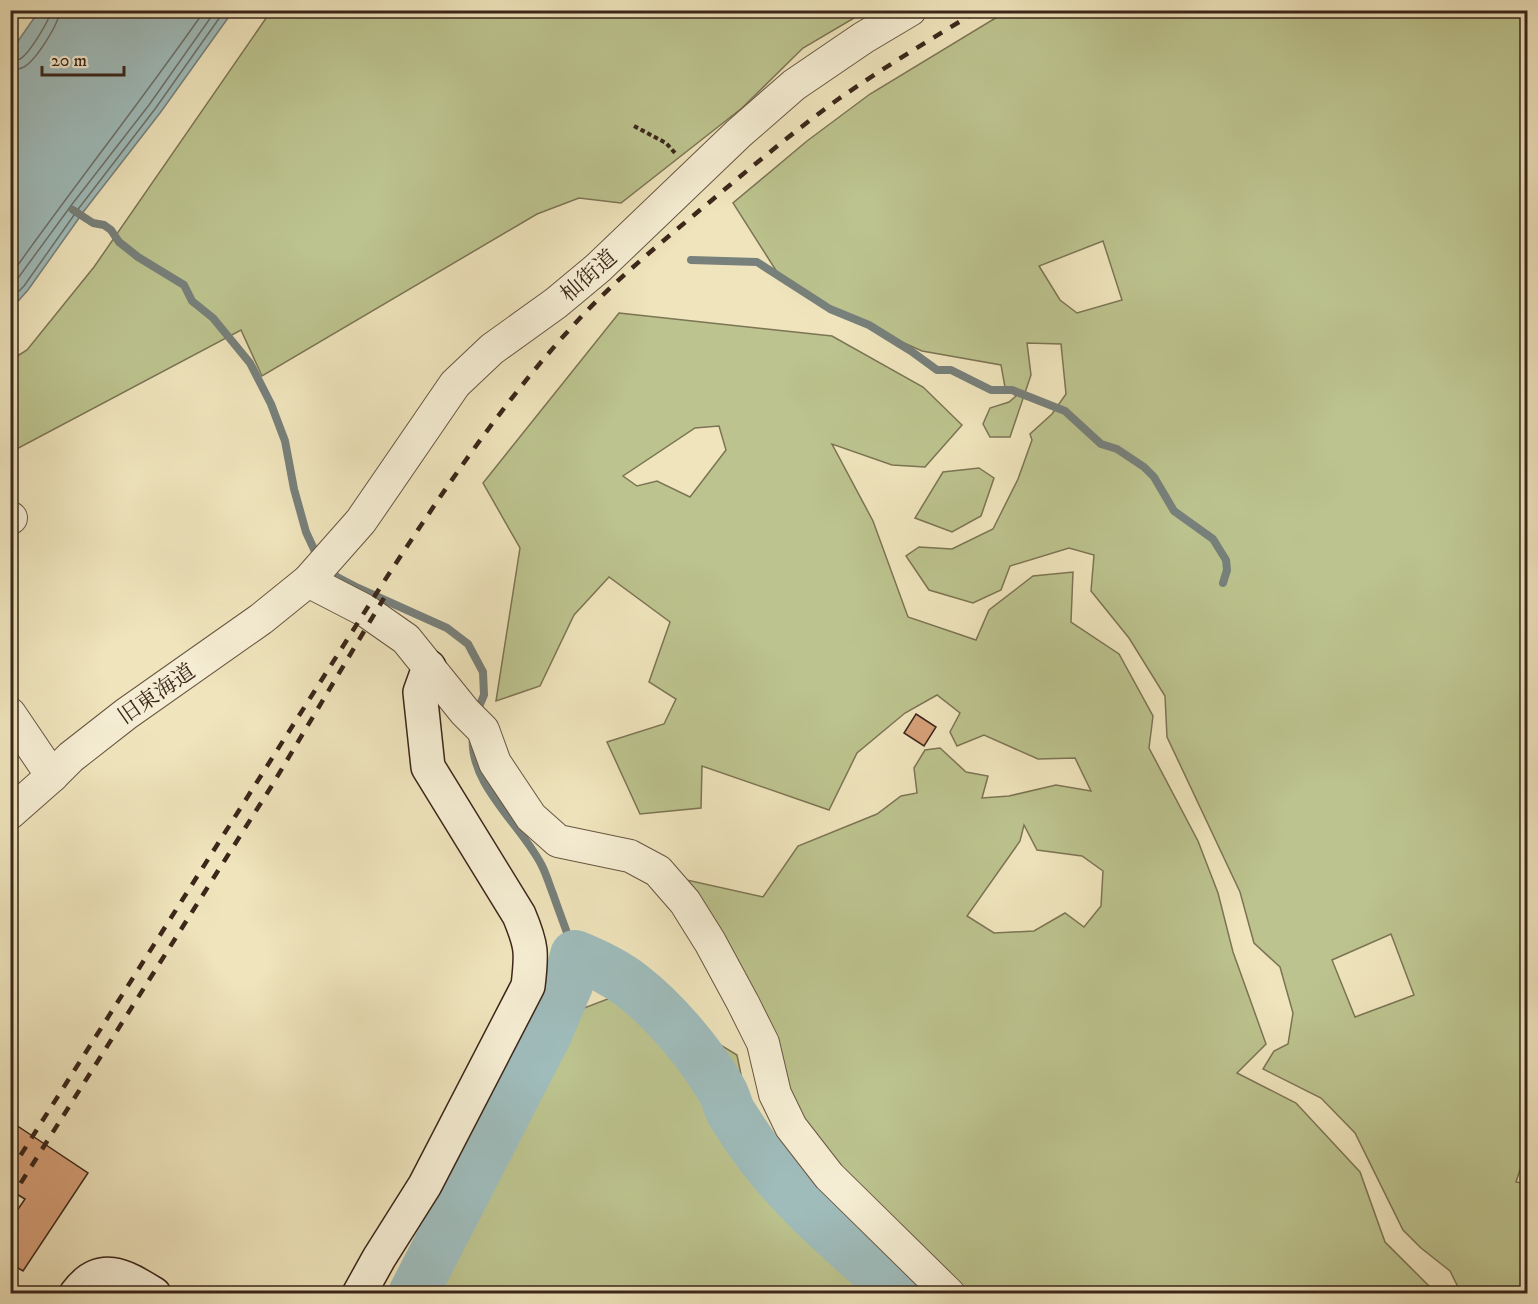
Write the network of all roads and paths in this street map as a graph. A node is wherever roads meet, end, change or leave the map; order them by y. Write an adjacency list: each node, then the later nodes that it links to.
1 (910, 10): 3 (street, 杣街道)
2 (634, 126): 3 (path)
3 (694, 177): 4 (street, 杣街道)
4 (318, 571): 5 (street); 7 (street, 旧東海道)
5 (429, 667): 11 (street); 12 (street)
6 (10, 714): 7 (street)
7 (52, 776): 8 (street, 旧東海道)
8 (10, 813)
9 (76, 1293): 10 (street)
10 (154, 1293)
11 (359, 1293)
12 (949, 1293)

